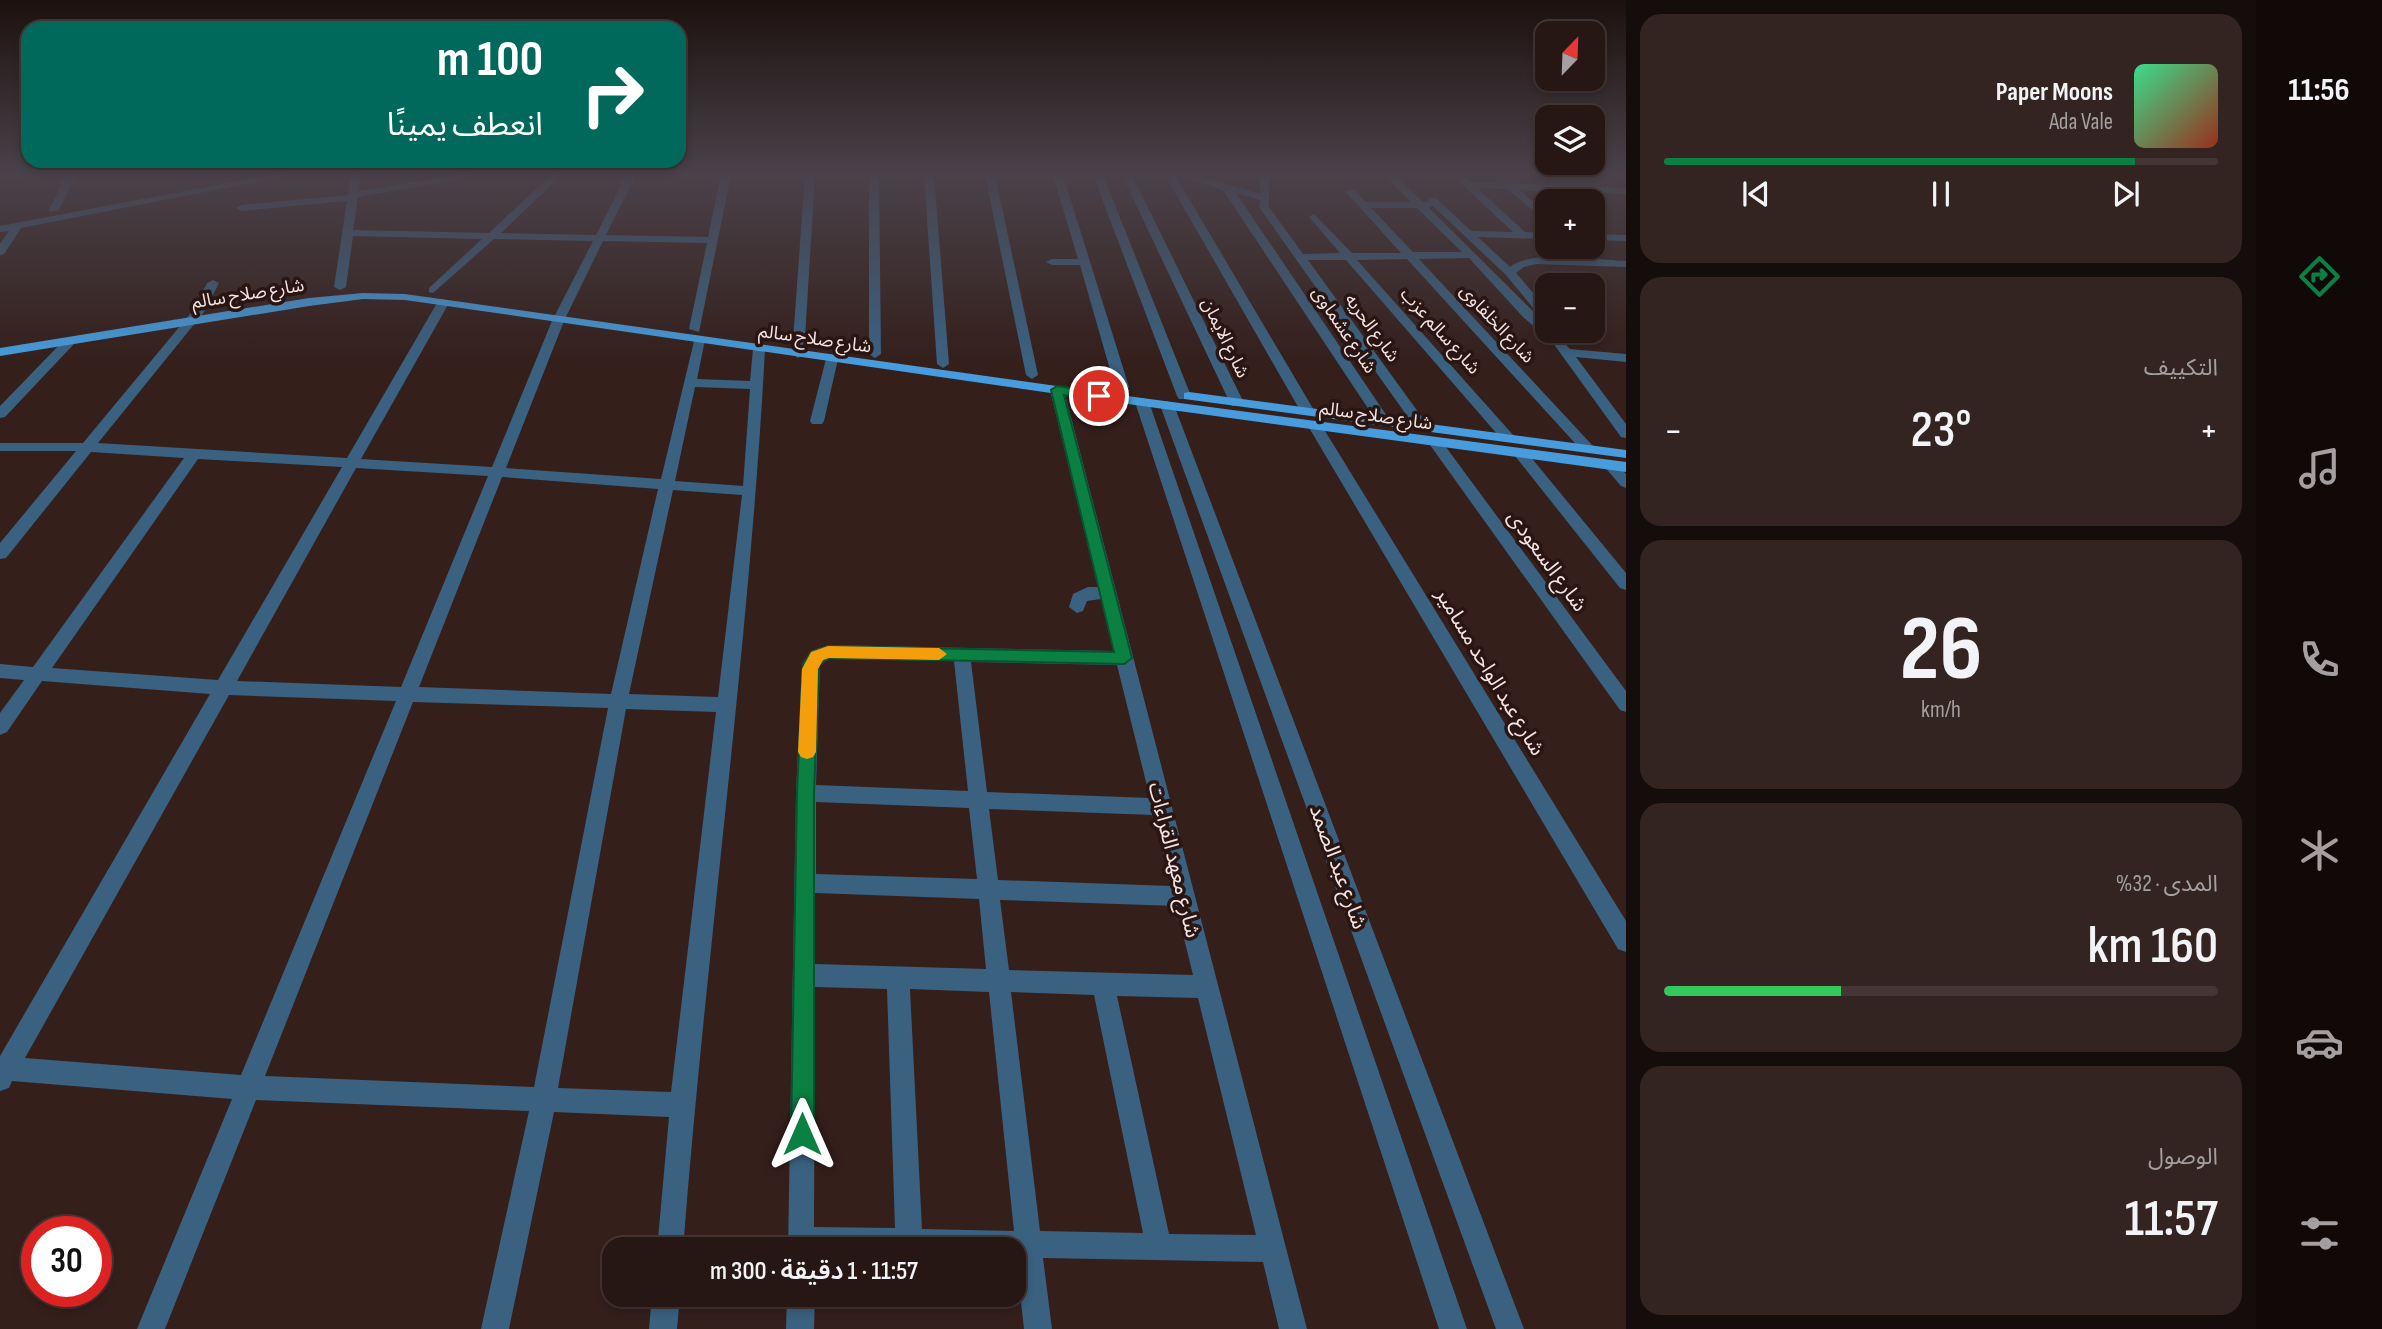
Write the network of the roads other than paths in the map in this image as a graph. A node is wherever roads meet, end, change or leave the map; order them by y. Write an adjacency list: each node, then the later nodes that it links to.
1 (10, 237): 25 (street)
2 (346, 237): 36 (street)
3 (492, 237): 37 (street)
4 (548, 237): 22 (street)
5 (714, 237): 24 (street)
6 (806, 237): 49 (street)
7 (874, 237): 52 (street)
8 (934, 237): 55 (street)
9 (1003, 237): 56 (street)
10 (1077, 237): 31 (street)
11 (1119, 237): 61 (street, شارع عبد الصمد)
12 (1158, 237): 63 (street, شارع الايمان)
13 (1206, 237): 65 (street, شارع عبد الواحد مسامير)
14 (1260, 237): 67 (street, شارع عشماوى)
15 (1284, 237): 28 (street, شارع الحريه)
16 (1331, 237): 29 (street, شارع سالم عزب)
17 (1393, 237): 27 (street, شارع الخلفاوى)
18 (1454, 237): 26 (street)
19 (1472, 237): 34 (street)
20 (1495, 237): 32 (street)
21 (1605, 237): 23 (street)
22 (600, 238): 24 (street); 41 (street)
23 (1626, 238)
24 (713, 240): 44 (street)
25 (0, 252)
26 (1472, 255): 27 (street); 42 (street)
27 (1410, 256): 29 (street); 74 (street, شارع الخلفاوى)
28 (1298, 257): 29 (street); 68 (street, شارع الحريه)
29 (1348, 257): 70 (street, شارع سالم عزب)
30 (1052, 262): 31 (street)
31 (1085, 262): 59 (street)
32 (1527, 262): 33 (street); 34 (street)
33 (1626, 264)
34 (1510, 272): 38 (street)
35 (213, 283): 40 (street)
36 (340, 287): 37 (main road, شارع صلاح سالم); 39 (main road, شارع صلاح سالم)
37 (438, 297): 39 (main road, شارع صلاح سالم); 41 (main road, شارع صلاح سالم); 78 (street)
38 (1535, 302)
39 (242, 307): 40 (main road, شارع صلاح سالم); 43 (main road, شارع صلاح سالم)
40 (200, 309): 43 (street); 46 (main road, شارع صلاح سالم)
41 (560, 315): 44 (main road, شارع صلاح سالم); 81 (street)
42 (1535, 320)
43 (190, 321): 45 (main road, شارع صلاح سالم); 73 (street)
44 (697, 335): 48 (main road, شارع صلاح سالم); 49 (main road, شارع صلاح سالم); 57 (street)
45 (71, 341): 50 (main road, شارع صلاح سالم); 64 (street)
46 (0, 342)
47 (1560, 343): 51 (street)
48 (759, 349): 49 (main road, شارع صلاح سالم); 58 (street)
49 (799, 349): 52 (main road, شارع صلاح سالم); 54 (main road, شارع صلاح سالم)
50 (0, 352)
51 (1566, 352): 53 (street); 69 (street)
52 (875, 354): 55 (main road, شارع صلاح سالم)
53 (1626, 358)
54 (832, 359): 60 (main road, شارع صلاح سالم); 66 (street)
55 (943, 364): 56 (main road, شارع صلاح سالم)
56 (1032, 376): 59 (main road, شارع صلاح سالم)
57 (690, 383): 58 (street); 83 (street)
58 (757, 385): 84 (street)
59 (1122, 387): 61 (main road, شارع صلاح سالم)
60 (1057, 390): 62 (main road, شارع صلاح سالم); 87 (street, شارع معهد القراءات)
61 (1175, 401): 62 (main road, شارع صلاح سالم); 63 (main road, شارع صلاح سالم); 65 (main road, شارع صلاح سالم); 130 (street, شارع عبد الصمد)
62 (1142, 402): 129 (street, شارع عبد الصمد)
63 (1237, 402): 65 (main road, شارع صلاح سالم)
64 (0, 414)
65 (1312, 419): 67 (main road, شارع صلاح سالم); 71 (main road, شارع صلاح سالم); 105 (street, شارع عبد الواحد مسامير)
66 (817, 421)
67 (1384, 422): 68 (main road, شارع صلاح سالم)
68 (1422, 427): 70 (main road, شارع صلاح سالم)
69 (1626, 435)
70 (1509, 439): 74 (main road, شارع صلاح سالم)
71 (1435, 442): 75 (main road, شارع صلاح سالم); 97 (street, شارع السعودى)
72 (0, 447): 73 (street)
73 (85, 447): 76 (street); 85 (street)
74 (1588, 449): 77 (main road, شارع صلاح سالم)
75 (1520, 453): 79 (main road, شارع صلاح سالم); 86 (street)
76 (194, 454): 78 (street); 92 (street)
77 (1626, 454)
78 (352, 464): 81 (street); 93 (street)
79 (1610, 465): 80 (main road, شارع صلاح سالم); 82 (street)
80 (1626, 467)
81 (499, 471): 83 (street); 94 (street)
82 (1626, 483)
83 (668, 485): 84 (street); 95 (street)
84 (750, 491): 96 (street)
85 (0, 554)
86 (1626, 584)
87 (1107, 593): 88 (street); 90 (street, شارع معهد القراءات)
88 (1077, 607)
89 (962, 654): 90 (street); 99 (street); 100 (street)
90 (1124, 658): 101 (street, شارع معهد القراءات)
91 (0, 671): 92 (street)
92 (38, 673): 93 (street); 98 (street)
93 (225, 688): 94 (street); 111 (street)
94 (408, 696): 95 (street); 112 (street)
95 (618, 703): 96 (street); 113 (street)
96 (726, 705): 114 (street)
97 (1626, 705)
98 (0, 727)
99 (806, 793): 100 (street); 102 (street)
100 (978, 800): 101 (street); 103 (street)
101 (1161, 807): 104 (street, شارع معهد القراءات)
102 (805, 883): 103 (street); 106 (street)
103 (988, 889): 104 (street); 108 (street)
104 (1183, 896): 110 (street, شارع معهد القراءات)
105 (1626, 941)
106 (803, 975): 107 (street); 116 (street)
107 (898, 978): 108 (street); 117 (street)
108 (998, 981): 109 (street); 118 (street)
109 (1103, 984): 110 (street); 119 (street)
110 (1207, 987): 120 (street, شارع معهد القراءات)
111 (2, 1072): 112 (street)
112 (250, 1088): 113 (street); 123 (street)
113 (544, 1099): 114 (street); 124 (street)
114 (682, 1105): 115 (street)
115 (671, 1237)
116 (801, 1237)
117 (909, 1237)
118 (1027, 1244): 119 (street); 127 (street)
119 (1159, 1247): 120 (street)
120 (1272, 1249): 128 (street, شارع معهد القراءات)
121 (665, 1307): 125 (street)
122 (801, 1307): 126 (street)
123 (151, 1329)
124 (495, 1329)
125 (663, 1329)
126 (800, 1329)
127 (1038, 1329)
128 (1293, 1329)
129 (1453, 1329)
130 (1510, 1329)

